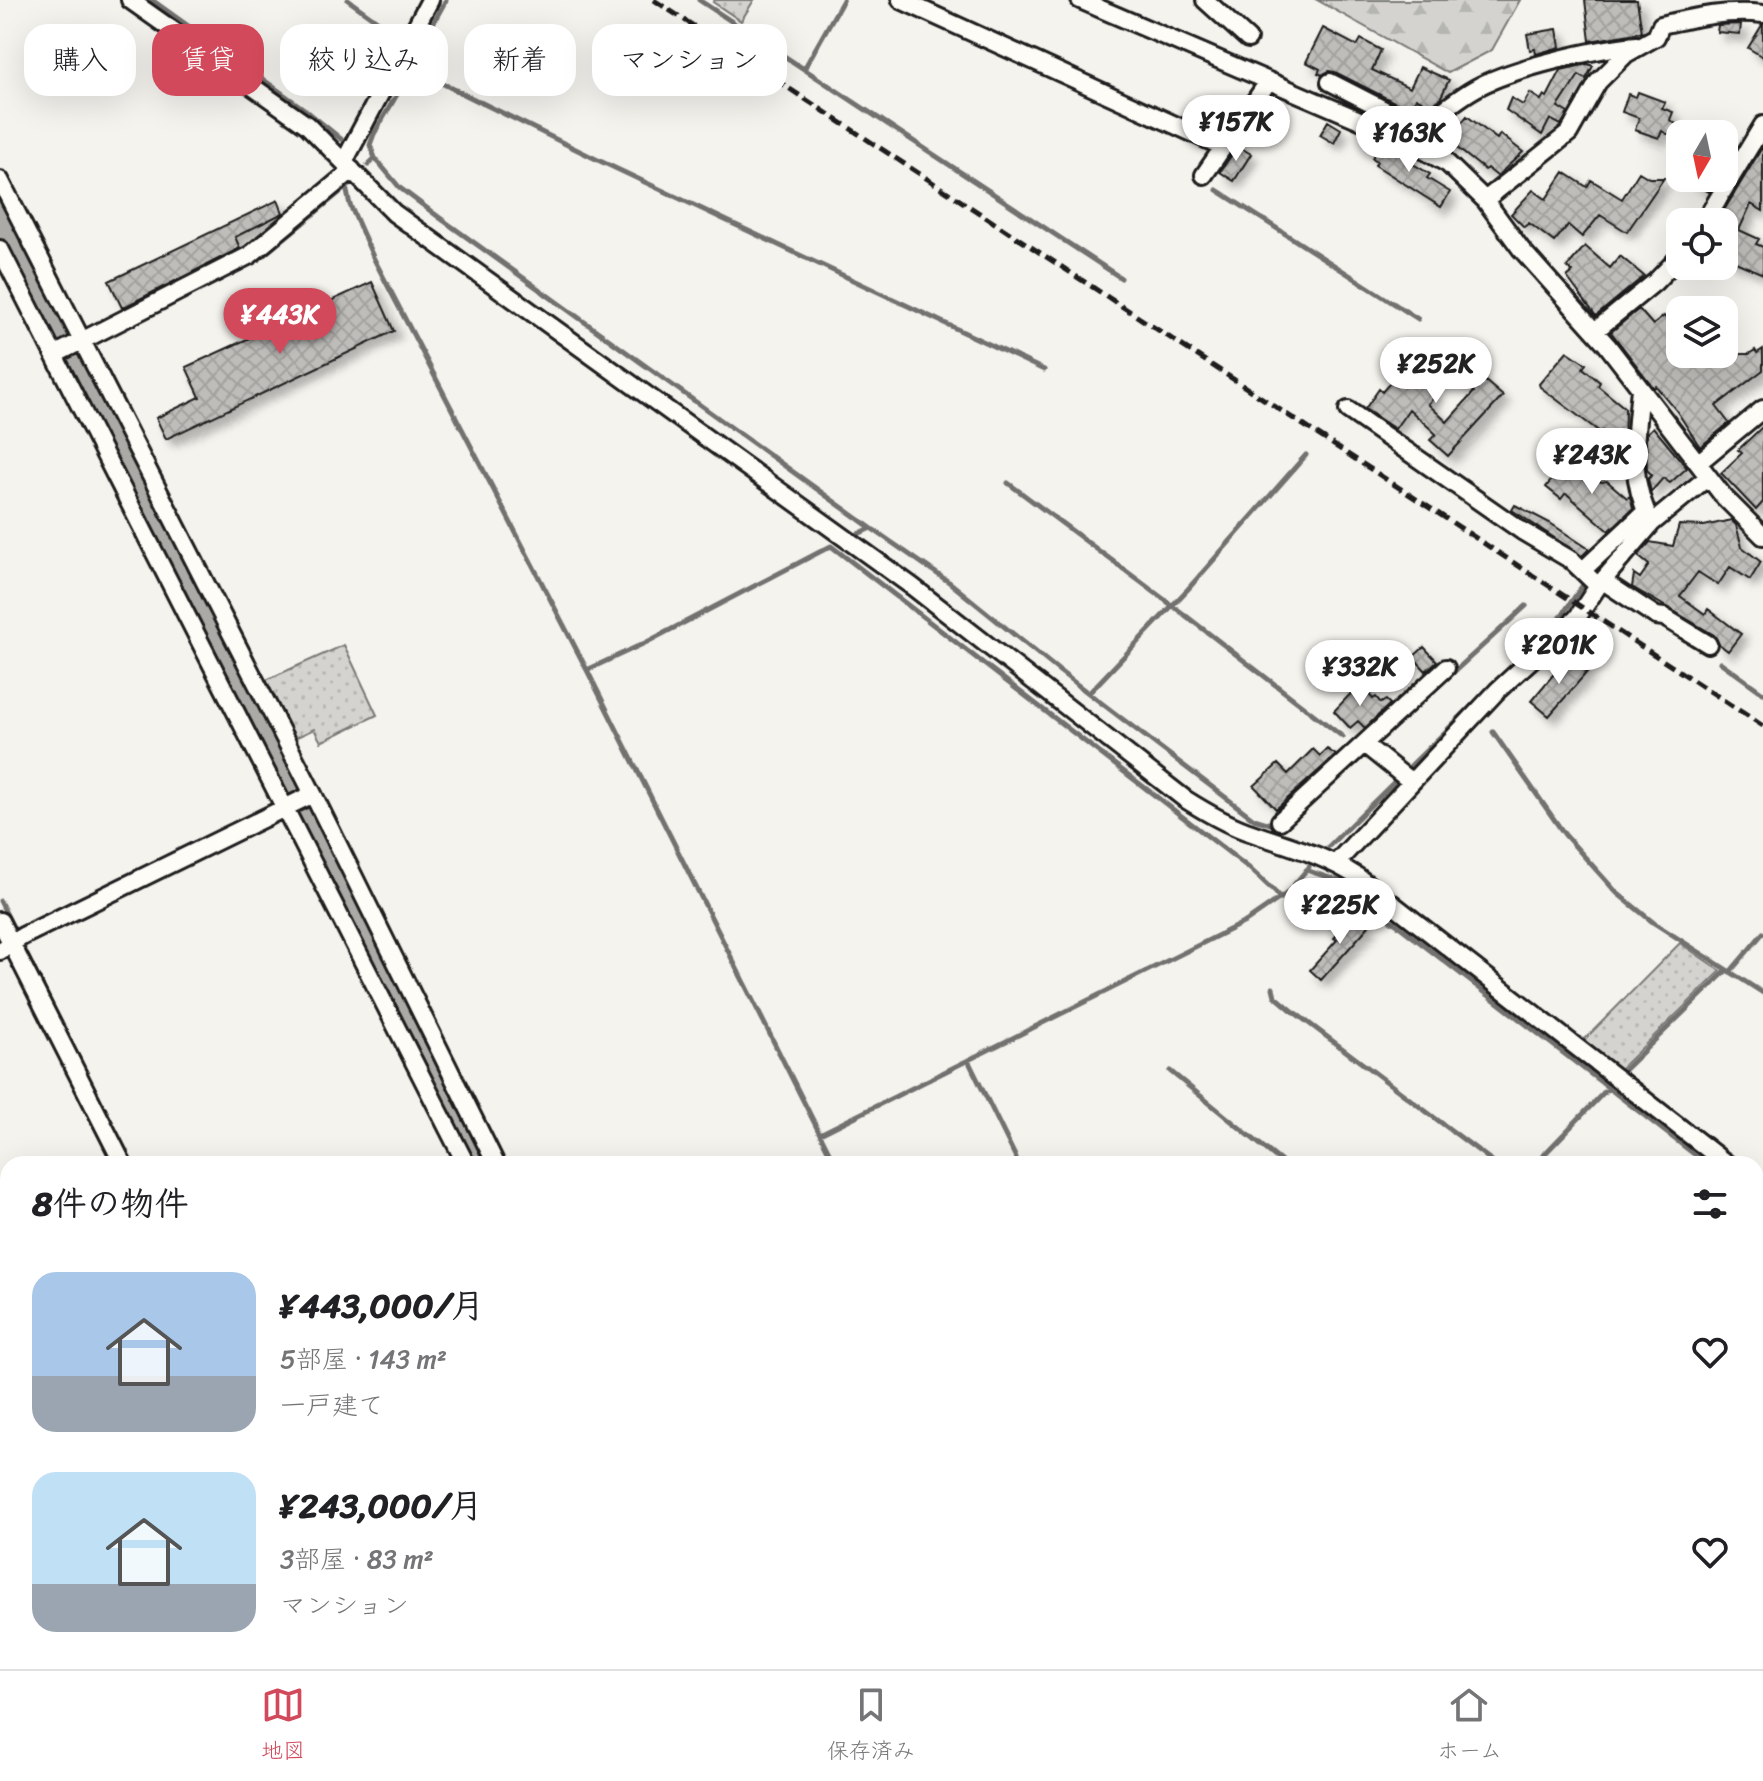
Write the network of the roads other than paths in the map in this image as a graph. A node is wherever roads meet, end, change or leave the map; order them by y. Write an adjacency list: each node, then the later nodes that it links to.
1 (130, 0): 15 (street)
2 (430, 0): 15 (street)
3 (901, 0): 13 (street)
4 (1080, 0): 9 (street)
5 (1205, 0): 7 (street)
6 (1763, 14): 8 (street)
7 (1248, 39)
8 (1642, 45): 12 (street); 18 (street)
9 (1268, 82): 13 (street); 14 (street)
10 (1330, 82): 12 (street)
11 (1763, 125): 19 (street)
12 (1420, 128): 14 (street)
13 (1221, 146): 16 (street)
14 (1448, 164): 18 (street)
15 (348, 166): 23 (street); 38 (street)
16 (1204, 175)
17 (0, 180): 23 (street)
18 (1485, 200): 22 (street)
19 (1713, 208)
20 (0, 249): 24 (street)
21 (1666, 271): 22 (street)
22 (1595, 331): 25 (street)
23 (80, 341): 24 (street); 36 (street)
24 (57, 353): 36 (street)
25 (1640, 388): 28 (street); 29 (street)
26 (1763, 409): 28 (street)
27 (1348, 410): 31 (street)
28 (1703, 470): 29 (street); 30 (street)
29 (1649, 517): 31 (street)
30 (1763, 536)
31 (1593, 579): 32 (street); 35 (street)
32 (1708, 644)
33 (1446, 668): 34 (street)
34 (1368, 747): 35 (street); 37 (street)
35 (1404, 777): 38 (street)
36 (299, 802): 40 (street); 42 (street); 43 (street)
37 (1280, 821)
38 (1336, 863): 44 (street)
39 (0, 921): 40 (street)
40 (13, 943): 41 (street)
41 (119, 1156)
42 (462, 1156)
43 (492, 1156)
44 (1717, 1156)

